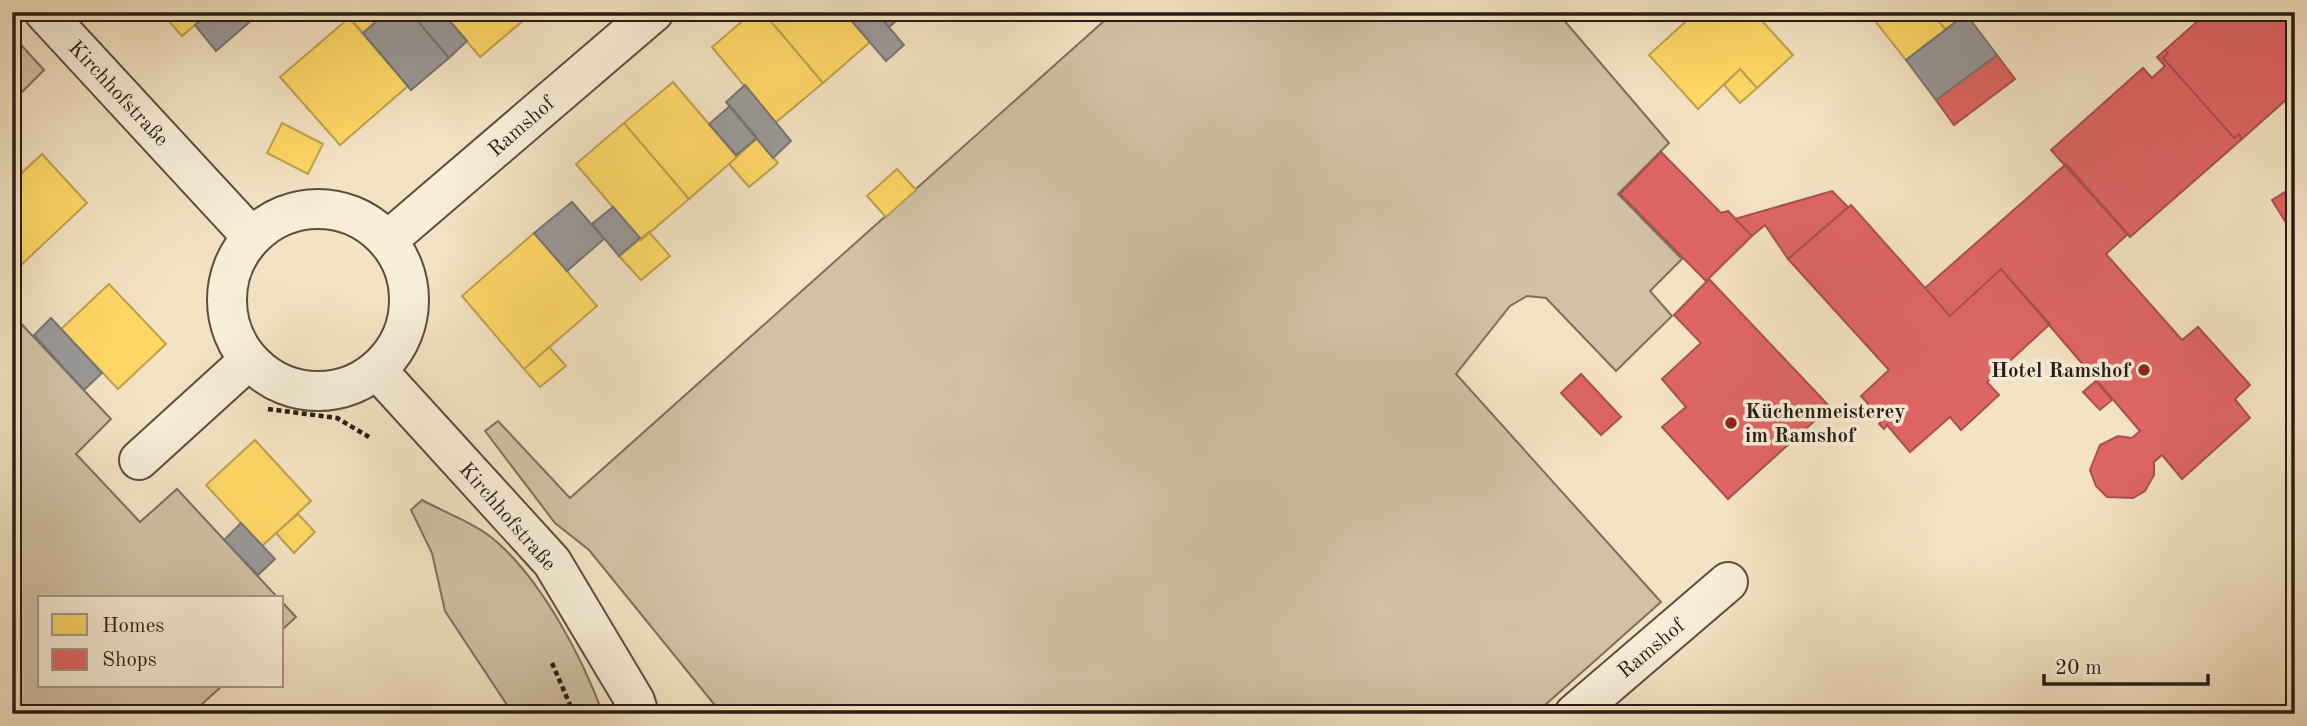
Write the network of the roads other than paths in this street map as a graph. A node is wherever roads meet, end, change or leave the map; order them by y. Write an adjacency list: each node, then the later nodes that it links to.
1 (44, 12): 3 (street, Kirchhofstraße)
2 (654, 12): 4 (street, Ramshof)
3 (251, 236): 4 (street); 5 (street)
4 (388, 240): 6 (street)
5 (238, 370): 6 (street); 7 (street)
6 (377, 370): 9 (street, Kirchhofstraße)
7 (139, 460)
8 (1728, 582): 10 (street, Ramshof)
9 (639, 714)
10 (1574, 714)

